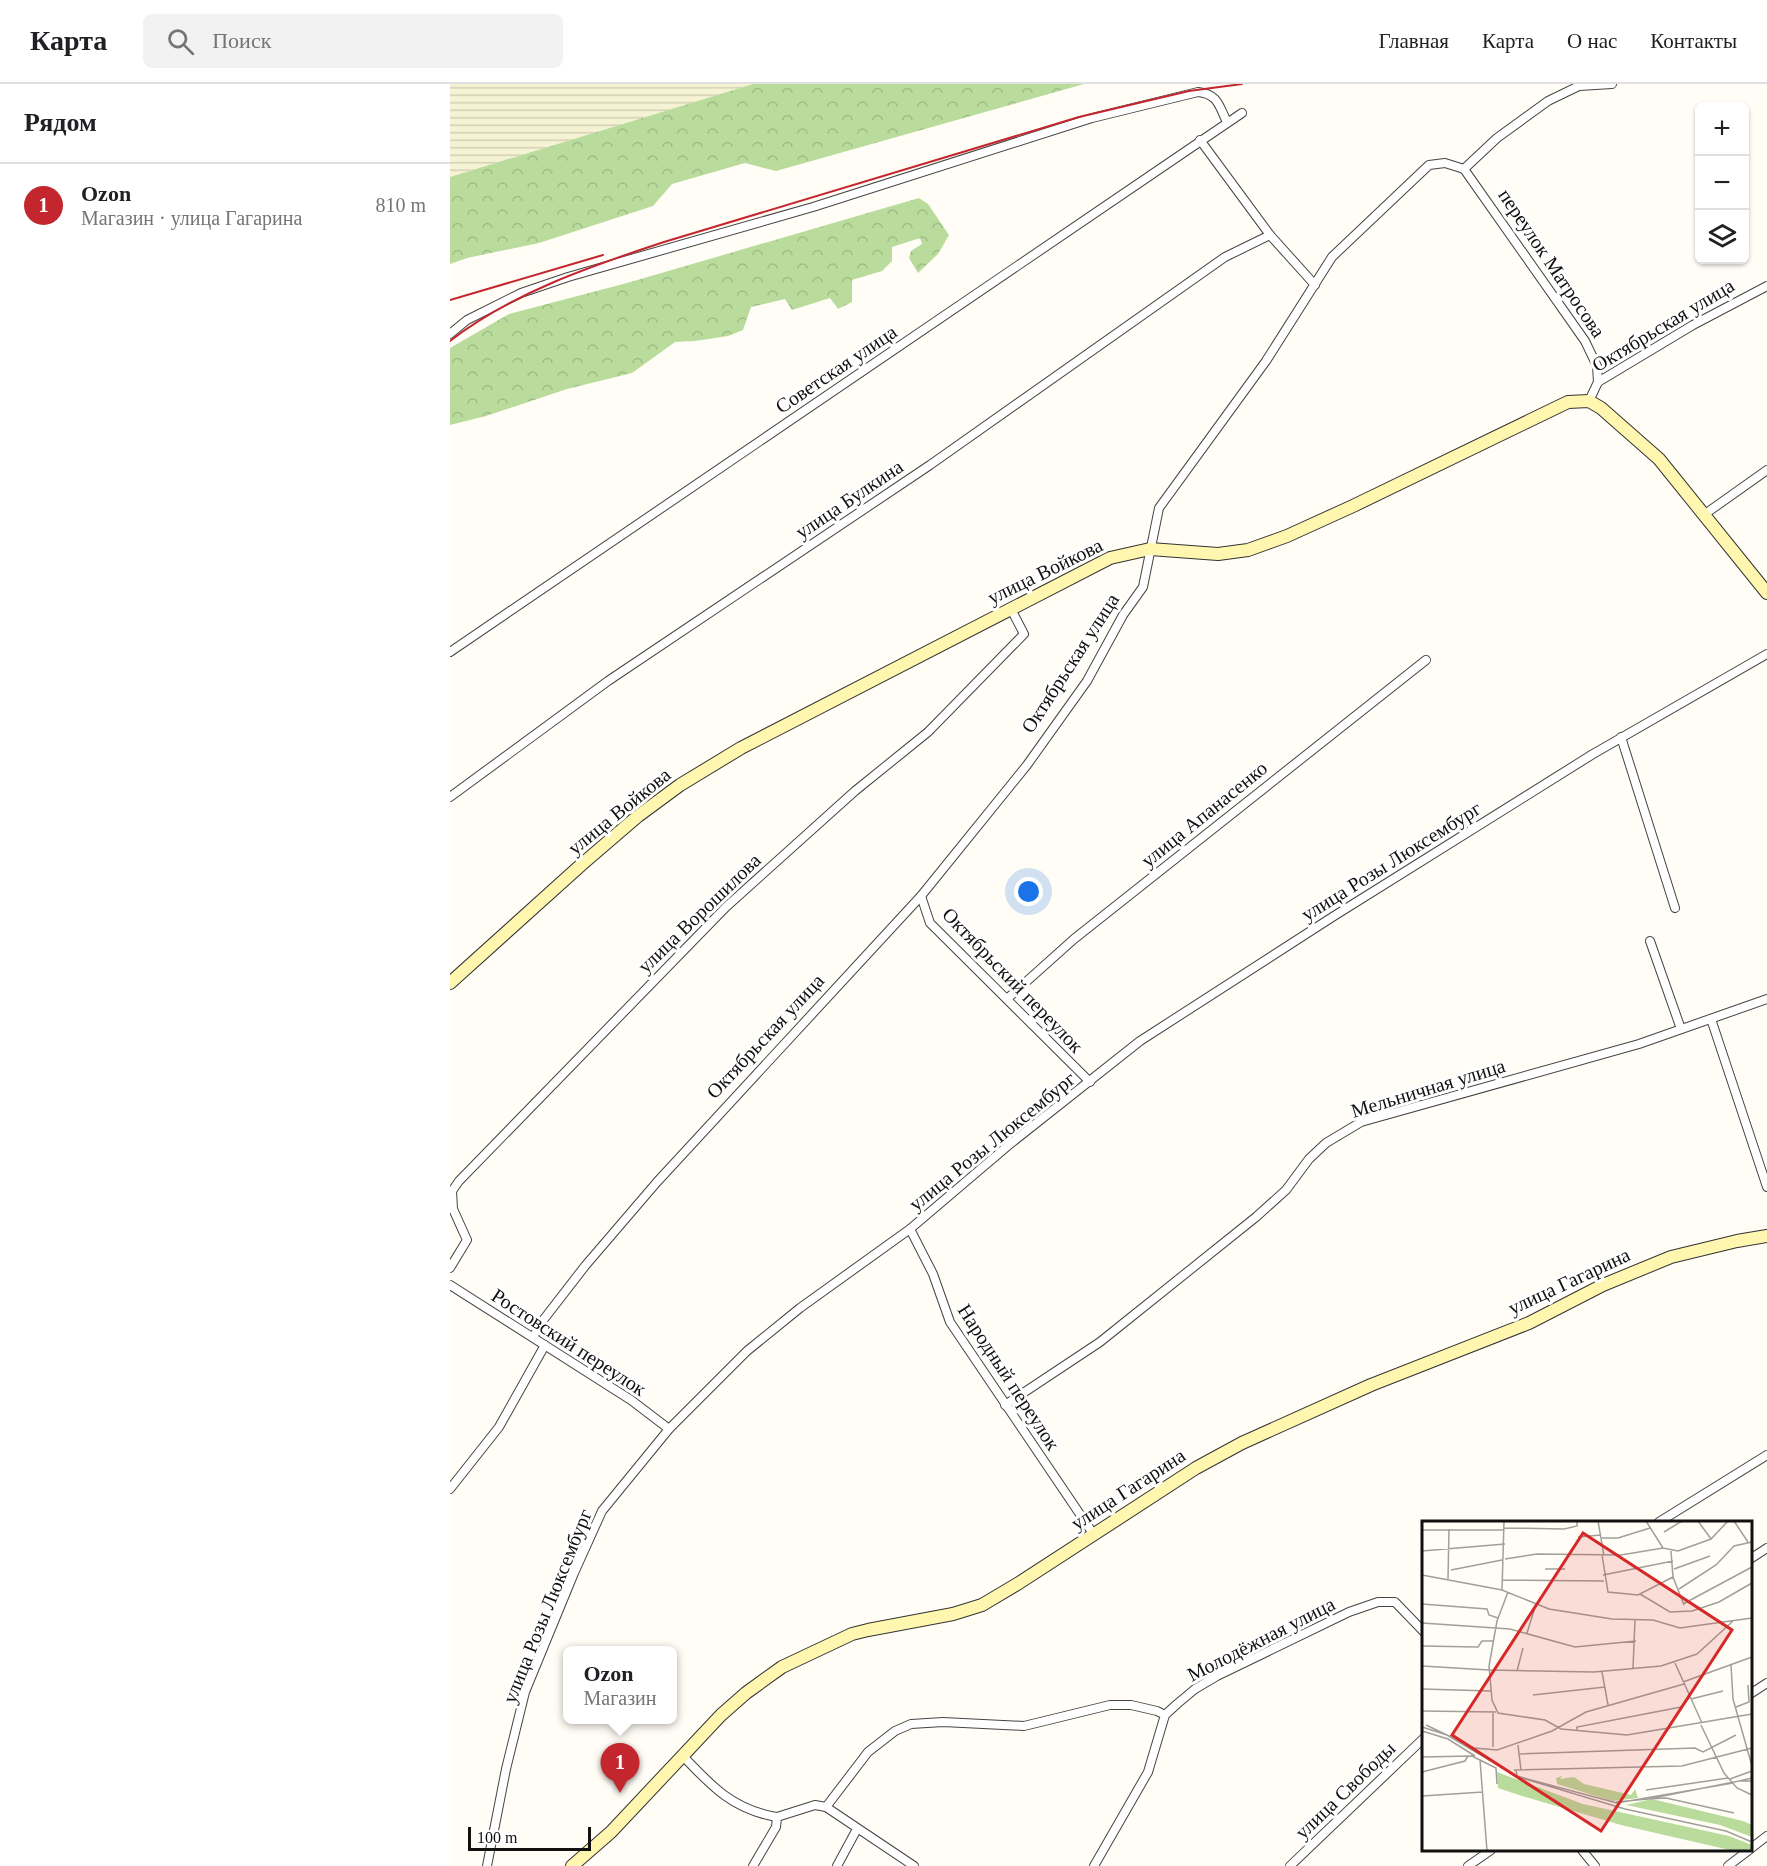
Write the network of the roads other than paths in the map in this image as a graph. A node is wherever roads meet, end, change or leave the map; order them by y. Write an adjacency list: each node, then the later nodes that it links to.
1 (1612, 84): 5 (street)
2 (1242, 113): 3 (street, Советская улица)
3 (1227, 122): 4 (street, Советская улица); 9 (street)
4 (1200, 140): 6 (street); 17 (street, Советская улица)
5 (1464, 170): 7 (street); 10 (street, переулок Матросова)
6 (1270, 235): 7 (street); 21 (street, улица Булкина)
7 (1315, 285): 14 (street)
8 (1767, 286): 10 (street, Октябрьская улица)
9 (450, 334)
10 (1598, 382): 11 (street, Октябрьская улица)
11 (1589, 401): 13 (main road); 14 (main road, Октябрьская улица)
12 (1767, 470): 13 (street)
13 (1705, 514): 15 (main road)
14 (1150, 549): 16 (main road, улица Войкова); 22 (street, Октябрьская улица)
15 (1767, 593)
16 (1011, 609): 25 (main road, улица Войкова); 34 (street, улица Ворошилова)
17 (450, 652)
18 (1767, 654): 20 (street, улица Розы Люксембург)
19 (1426, 660): 26 (street, улица Апанасенко)
20 (1621, 737): 23 (street); 30 (street, улица Розы Люксембург)
21 (450, 797)
22 (921, 896): 26 (street, Октябрьский переулок); 36 (street, Октябрьская улица)
23 (1675, 908)
24 (1650, 941): 29 (street)
25 (450, 983)
26 (1008, 999): 30 (street, Октябрьский переулок)
27 (1767, 999): 28 (street, Мельничная улица)
28 (1711, 1019): 29 (street, Мельничная улица); 31 (street)
29 (1681, 1029): 38 (street, Мельничная улица)
30 (1090, 1082): 32 (street, улица Розы Люксембург)
31 (1767, 1187)
32 (910, 1229): 38 (street, Народный переулок); 39 (street, улица Розы Люксембург)
33 (1767, 1236): 43 (main road, улица Гагарина)
34 (450, 1268)
35 (450, 1285): 36 (street, Ростовский переулок)
36 (533, 1337): 37 (street, Ростовский переулок)
37 (545, 1345): 39 (street, Ростовский переулок); 41 (street)
38 (1005, 1405): 43 (street, Народный переулок)
39 (669, 1428): 60 (street, улица Розы Люксембург)
40 (1767, 1455): 42 (street)
41 (450, 1489)
42 (1661, 1521)
43 (1094, 1535): 51 (main road, улица Гагарина)
44 (1767, 1548): 45 (street)
45 (1752, 1558)
46 (1422, 1630): 49 (street, Молодёжная улица)
47 (1767, 1683): 48 (street)
48 (1752, 1693)
49 (1166, 1715): 52 (street); 65 (street)
50 (1422, 1740): 66 (street, улица Свободы)
51 (683, 1756): 53 (street); 61 (main road, улица Гагарина)
52 (826, 1807): 53 (street); 54 (street)
53 (777, 1817): 62 (street)
54 (857, 1829): 63 (street); 64 (street)
55 (1767, 1836): 56 (street)
56 (1752, 1847)
57 (1490, 1851): 67 (street)
58 (1583, 1851): 68 (street)
59 (1747, 1851): 69 (street)
60 (487, 1866)
61 (572, 1866)
62 (753, 1866)
63 (837, 1866)
64 (914, 1866)
65 (1094, 1866)
66 (1290, 1866)
67 (1468, 1866)
68 (1595, 1866)
69 (1728, 1866)

